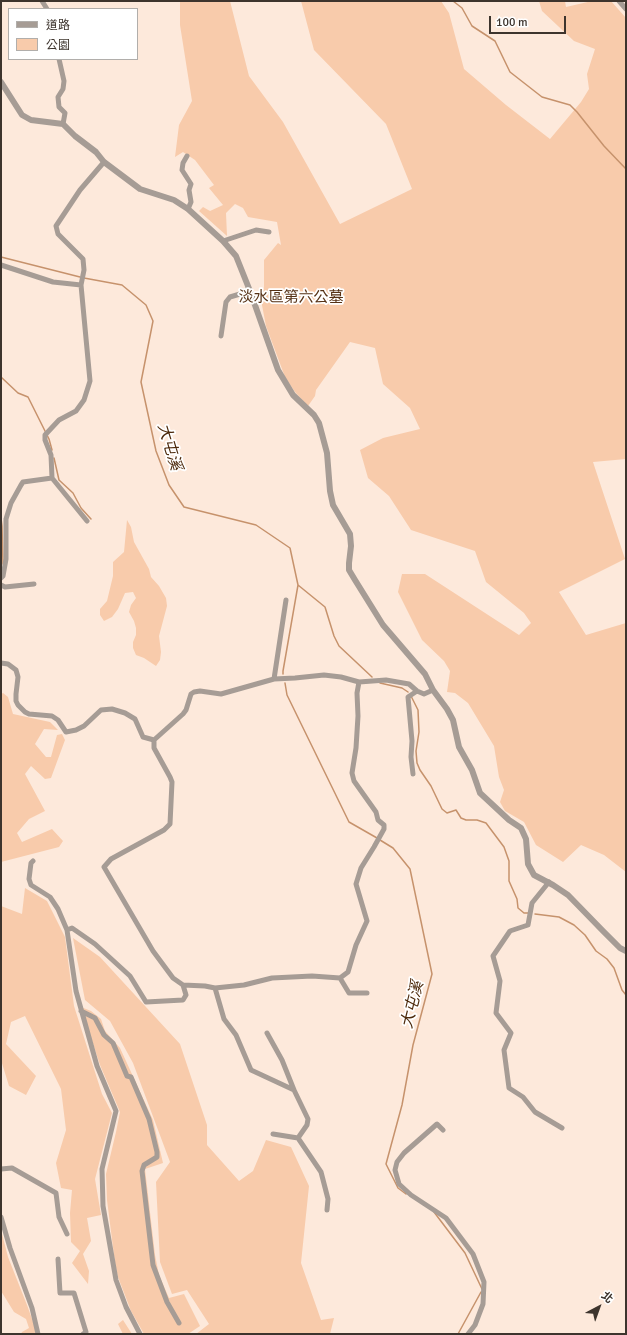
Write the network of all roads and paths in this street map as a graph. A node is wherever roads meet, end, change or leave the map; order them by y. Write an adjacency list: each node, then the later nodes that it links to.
1 (619, 1): 2 (street)
2 (626, 9)
3 (59, 60): 5 (street)
4 (1, 82): 5 (street)
5 (63, 124): 7 (street)
6 (187, 156): 8 (street)
7 (104, 162): 8 (street); 12 (street)
8 (188, 209): 10 (street)
9 (269, 232): 10 (street)
10 (223, 241): 13 (street)
11 (1, 265): 12 (street)
12 (81, 283): 15 (street)
13 (250, 291): 14 (street); 25 (street)
14 (221, 336)
15 (52, 478): 16 (street); 17 (street)
16 (87, 521)
17 (1, 578)
18 (34, 584): 19 (street)
19 (1, 585)
20 (286, 600): 22 (street)
21 (1, 663): 28 (street)
22 (274, 679): 23 (street); 28 (street)
23 (359, 682): 24 (street); 34 (street)
24 (417, 690): 25 (street); 26 (street)
25 (433, 690): 31 (street)
26 (408, 697): 27 (street); 29 (street)
27 (402, 698)
28 (154, 740): 35 (street)
29 (413, 774)
30 (33, 861): 32 (street)
31 (549, 882): 33 (street); 41 (street)
32 (67, 930): 35 (street); 38 (street)
33 (626, 951)
34 (340, 978): 36 (street); 37 (street)
35 (183, 985): 36 (street)
36 (215, 988): 40 (street)
37 (367, 993)
38 (81, 1011): 50 (street); 53 (street)
39 (267, 1033): 40 (street)
40 (294, 1090): 44 (street)
41 (562, 1128)
42 (443, 1130): 54 (street)
43 (273, 1134): 44 (street)
44 (298, 1138): 46 (street)
45 (1, 1169): 48 (street)
46 (327, 1210)
47 (1, 1217): 51 (street)
48 (67, 1234)
49 (58, 1258): 52 (street)
50 (179, 1323)
51 (38, 1334)
52 (83, 1334)
53 (140, 1334)
54 (468, 1334)

